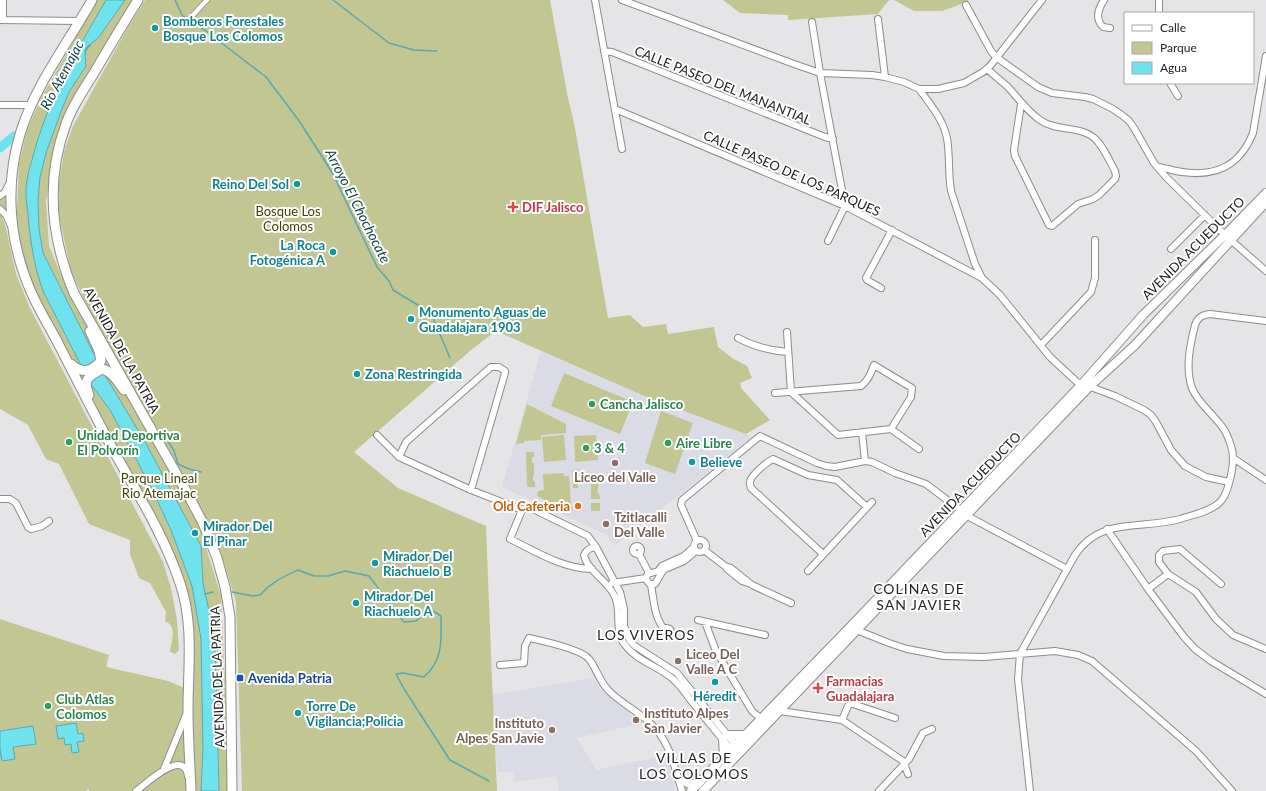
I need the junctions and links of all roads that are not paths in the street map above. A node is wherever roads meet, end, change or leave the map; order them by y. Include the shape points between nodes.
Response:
1 (3, 0) edge
2 (92, 0) edge
3 (138, 0) edge
4 (207, 0) edge
5 (595, 0) edge
6 (622, 0) edge
7 (1042, 0) edge
8 (1104, 0) edge
9 (1159, 0) edge
10 (966, 5) dead end
11 (1159, 12) edge
12 (878, 19) dead end
13 (1, 20) edge
14 (80, 21) junction
15 (812, 22) dead end
16 (190, 23) dead end
17 (1110, 28) dead end
18 (604, 51) junction
19 (1266, 56) edge
20 (996, 57) junction
21 (987, 69) junction
22 (820, 73) junction
23 (885, 77) junction
24 (1171, 84) edge
25 (919, 89) junction
26 (1178, 96) dead end
27 (1021, 104) junction
28 (0, 105) edge
29 (31, 105) junction
30 (615, 109) junction
31 (833, 139) junction
32 (622, 149) dead end
33 (1158, 167) junction
34 (13, 171) junction
35 (1266, 193) edge
36 (0, 196) edge
37 (1266, 202) edge
38 (845, 206) junction
39 (0, 209) edge
40 (1205, 215) junction
41 (892, 230) junction
42 (13, 232) junction
43 (1228, 237) junction
44 (1095, 240) dead end
45 (828, 241) dead end
46 (1171, 249) dead end
47 (1266, 271) edge
48 (982, 278) junction
49 (881, 288) dead end
50 (88, 317) junction
51 (1266, 321) edge
52 (787, 332) dead end
53 (738, 338) dead end
54 (1041, 345) junction
55 (59, 346) junction
56 (788, 352) junction
57 (1086, 385) junction
58 (791, 392) junction
59 (775, 393) dead end
60 (136, 402) junction
61 (891, 429) junction
62 (862, 432) junction
63 (105, 435) junction
64 (377, 435) dead end
65 (919, 449) dead end
66 (399, 457) junction
67 (1233, 458) junction
68 (865, 461) junction
69 (832, 466) junction
70 (830, 479) junction
71 (1266, 480) edge
72 (1229, 482) junction
73 (471, 490) junction
74 (1, 499) edge
75 (872, 502) dead end
76 (867, 507) junction
77 (522, 510) junction
78 (964, 513) junction
79 (49, 521) dead end
80 (1107, 529) junction
81 (697, 541) junction
82 (596, 547) junction
83 (695, 549) junction
84 (704, 550) junction
85 (639, 554) dead end
86 (823, 554) junction
87 (592, 569) junction
88 (1067, 569) junction
89 (808, 571) dead end
90 (1168, 574) junction
91 (649, 580) junction
92 (611, 584) junction
93 (1221, 584) dead end
94 (1148, 589) junction
95 (791, 602) dead end
96 (698, 620) dead end
97 (705, 622) junction
98 (853, 628) junction
99 (664, 629) dead end
100 (765, 635) dead end
101 (1266, 649) edge
102 (1020, 654) junction
103 (500, 665) dead end
104 (1266, 694) edge
105 (188, 711) junction
106 (780, 711) junction
107 (771, 714) junction
108 (895, 718) dead end
109 (761, 719) junction
110 (842, 720) junction
111 (932, 729) dead end
112 (745, 735) junction
113 (725, 737) junction
114 (736, 751) junction
115 (724, 757) junction
116 (905, 765) junction
117 (164, 769) junction
118 (908, 774) dead end
119 (679, 779) junction
120 (700, 788) edge
121 (136, 791) edge
122 (190, 791) edge
123 (232, 791) edge
124 (682, 791) edge
125 (691, 791) edge
126 (879, 791) edge
127 (1030, 791) edge
128 (1232, 791) edge

1 - 13 street
2 - 14 main road, AVENIDA DE LA PATRIA
3 - 50 main road, AVENIDA DE LA PATRIA via 76,102 66,123 55,161 52,205 57,240 65,271
4 - 16 street
5 - 18 street
6 - 22 street
7 - 20 street
8 - 17 street via 1097,12 1098,19 1103,27
9 - 11 street
10 - 20 street
12 - 23 street
13 - 14 street
14 - 29 main road, AVENIDA DE LA PATRIA
15 - 22 street
18 - 30 street
18 - 31 street, CALLE PASEO DEL MANANTIAL
19 - 33 street via 1253,134 1243,153 1226,168 1201,174
20 - 21 street
20 - 33 street via 1046,91 1085,97 1113,109 1129,121
21 - 25 street via 973,79 953,86
21 - 27 street via 1008,87
22 - 23 street
22 - 31 street
23 - 25 street
24 - 26 street
25 - 48 street via 937,115 947,138 951,191
27 - 27 street via 1015,156 1049,225 1052,226 1078,204 1099,195 1116,176 1099,142 1092,136 1083,130 1050,126
28 - 29 street
29 - 34 main road, AVENIDA DE LA PATRIA via 21,132
30 - 32 street
30 - 38 street, CALLE PASEO DE LOS PARQUES
31 - 38 street
33 - 40 street
34 - 36 street via 8,187
34 - 42 main road, AVENIDA DE LA PATRIA
35 - 43 main road, AVENIDA ACUEDUCTO
37 - 43 main road, AVENIDA ACUEDUCTO
38 - 41 street, CALLE PASEO DE LOS PARQUES
38 - 45 street
39 - 42 street
40 - 43 street
40 - 46 street
41 - 48 street, CALLE PASEO DE LOS PARQUES
41 - 49 street via 866,278
42 - 55 main road, AVENIDA DE LA PATRIA via 27,282
43 - 47 street
43 - 57 main road, AVENIDA ACUEDUCTO via 1143,315
43 - 57 main road, AVENIDA ACUEDUCTO via 1170,308 1135,345
44 - 54 street via 1095,278 1091,292
48 - 54 street, CALLE PASEO DE LOS PARQUES via 1000,295
50 - 55 main road via 90,331 101,361 89,370 77,370
50 - 60 main road, AVENIDA DE LA PATRIA
51 - 67 street via 1210,314 1196,320 1188,365 1190,381 1196,395 1225,431
52 - 56 street
53 - 56 street via 769,351
54 - 57 street, CALLE PASEO DE LOS PARQUES via 1060,368 1077,382
55 - 63 main road, AVENIDA DE LA PATRIA
56 - 58 street
57 - 72 street, CALLE PASEO DE LOS PARQUES via 1144,410 1156,422 1171,450 1185,466 1206,477
57 - 78 main road, AVENIDA ACUEDUCTO
58 - 59 street
58 - 61 street via 861,386 869,377 874,365 912,388 911,396
58 - 62 street via 838,434
60 - 63 main road via 106,370 102,368 88,378 86,388
60 - 123 main road, AVENIDA DE LA PATRIA via 203,523 225,587 230,617
61 - 62 street
61 - 65 street
62 - 68 street
63 - 105 main road, AVENIDA DE LA PATRIA via 167,550 180,583 186,603 189,630
64 - 66 street
66 - 73 street
66 - 73 street via 406,442 492,368 499,367 505,373
67 - 71 street
67 - 72 street
68 - 69 street
68 - 78 street via 926,484
69 - 70 street
69 - 81 street via 817,463 760,436 682,500 681,505
70 - 76 street via 837,480
70 - 86 street via 808,475 773,459 768,461 749,484
72 - 80 street via 1220,503 1199,513 1158,523
73 - 77 street
74 - 79 street via 10,499 16,503 31,529
75 - 76 street
76 - 86 street
77 - 82 street via 531,508 588,536
77 - 87 street via 510,539 557,562
78 - 88 street
78 - 98 main road, AVENIDA ACUEDUCTO
80 - 88 street via 1090,537 1081,545
80 - 94 street
81 - 83 street
81 - 84 street via 704,543
82 - 87 street via 590,548 584,555
82 - 92 street
83 - 84 street via 699,553
83 - 91 street via 662,566
83 - 91 street via 684,561 665,569
84 - 95 street via 742,582
85 - 91 street
86 - 89 street
87 - 92 street
88 - 102 street
90 - 93 street via 1159,562 1159,555 1163,551 1180,549
90 - 94 street
90 - 101 street via 1196,592 1216,619 1233,635
91 - 92 street
91 - 99 street via 660,612 658,619
92 - 113 street via 617,603 618,627 624,645 645,657 689,693
94 - 104 street via 1195,649
96 - 97 street
97 - 100 street
97 - 109 street via 716,651 752,711
98 - 102 street via 907,649 944,656 984,657
98 - 106 main road, AVENIDA ACUEDUCTO
98 - 107 main road, AVENIDA ACUEDUCTO
102 - 127 street via 1018,679
102 - 128 street via 1054,651 1078,655 1092,661 1196,750
103 - 119 street via 524,663 525,646 529,638 581,653 589,659 608,690 657,730 672,756
105 - 117 street
105 - 122 main road, AVENIDA DE LA PATRIA
106 - 107 main road, AVENIDA ACUEDUCTO
106 - 110 street
107 - 109 main road, AVENIDA ACUEDUCTO
107 - 114 main road, AVENIDA ACUEDUCTO
108 - 110 street via 850,703
109 - 112 main road, AVENIDA ACUEDUCTO
110 - 116 street via 903,761
111 - 116 street via 923,733
112 - 113 main road
112 - 114 main road, AVENIDA ACUEDUCTO
113 - 114 street
113 - 115 main road
114 - 115 main road, AVENIDA ACUEDUCTO
114 - 120 main road, AVENIDA ACUEDUCTO
115 - 120 main road, AVENIDA ACUEDUCTO
116 - 118 street
116 - 126 street
117 - 121 street
117 - 122 street via 177,765 185,769
119 - 120 main road
119 - 124 street
120 - 125 main road, AVENIDA ACUEDUCTO

